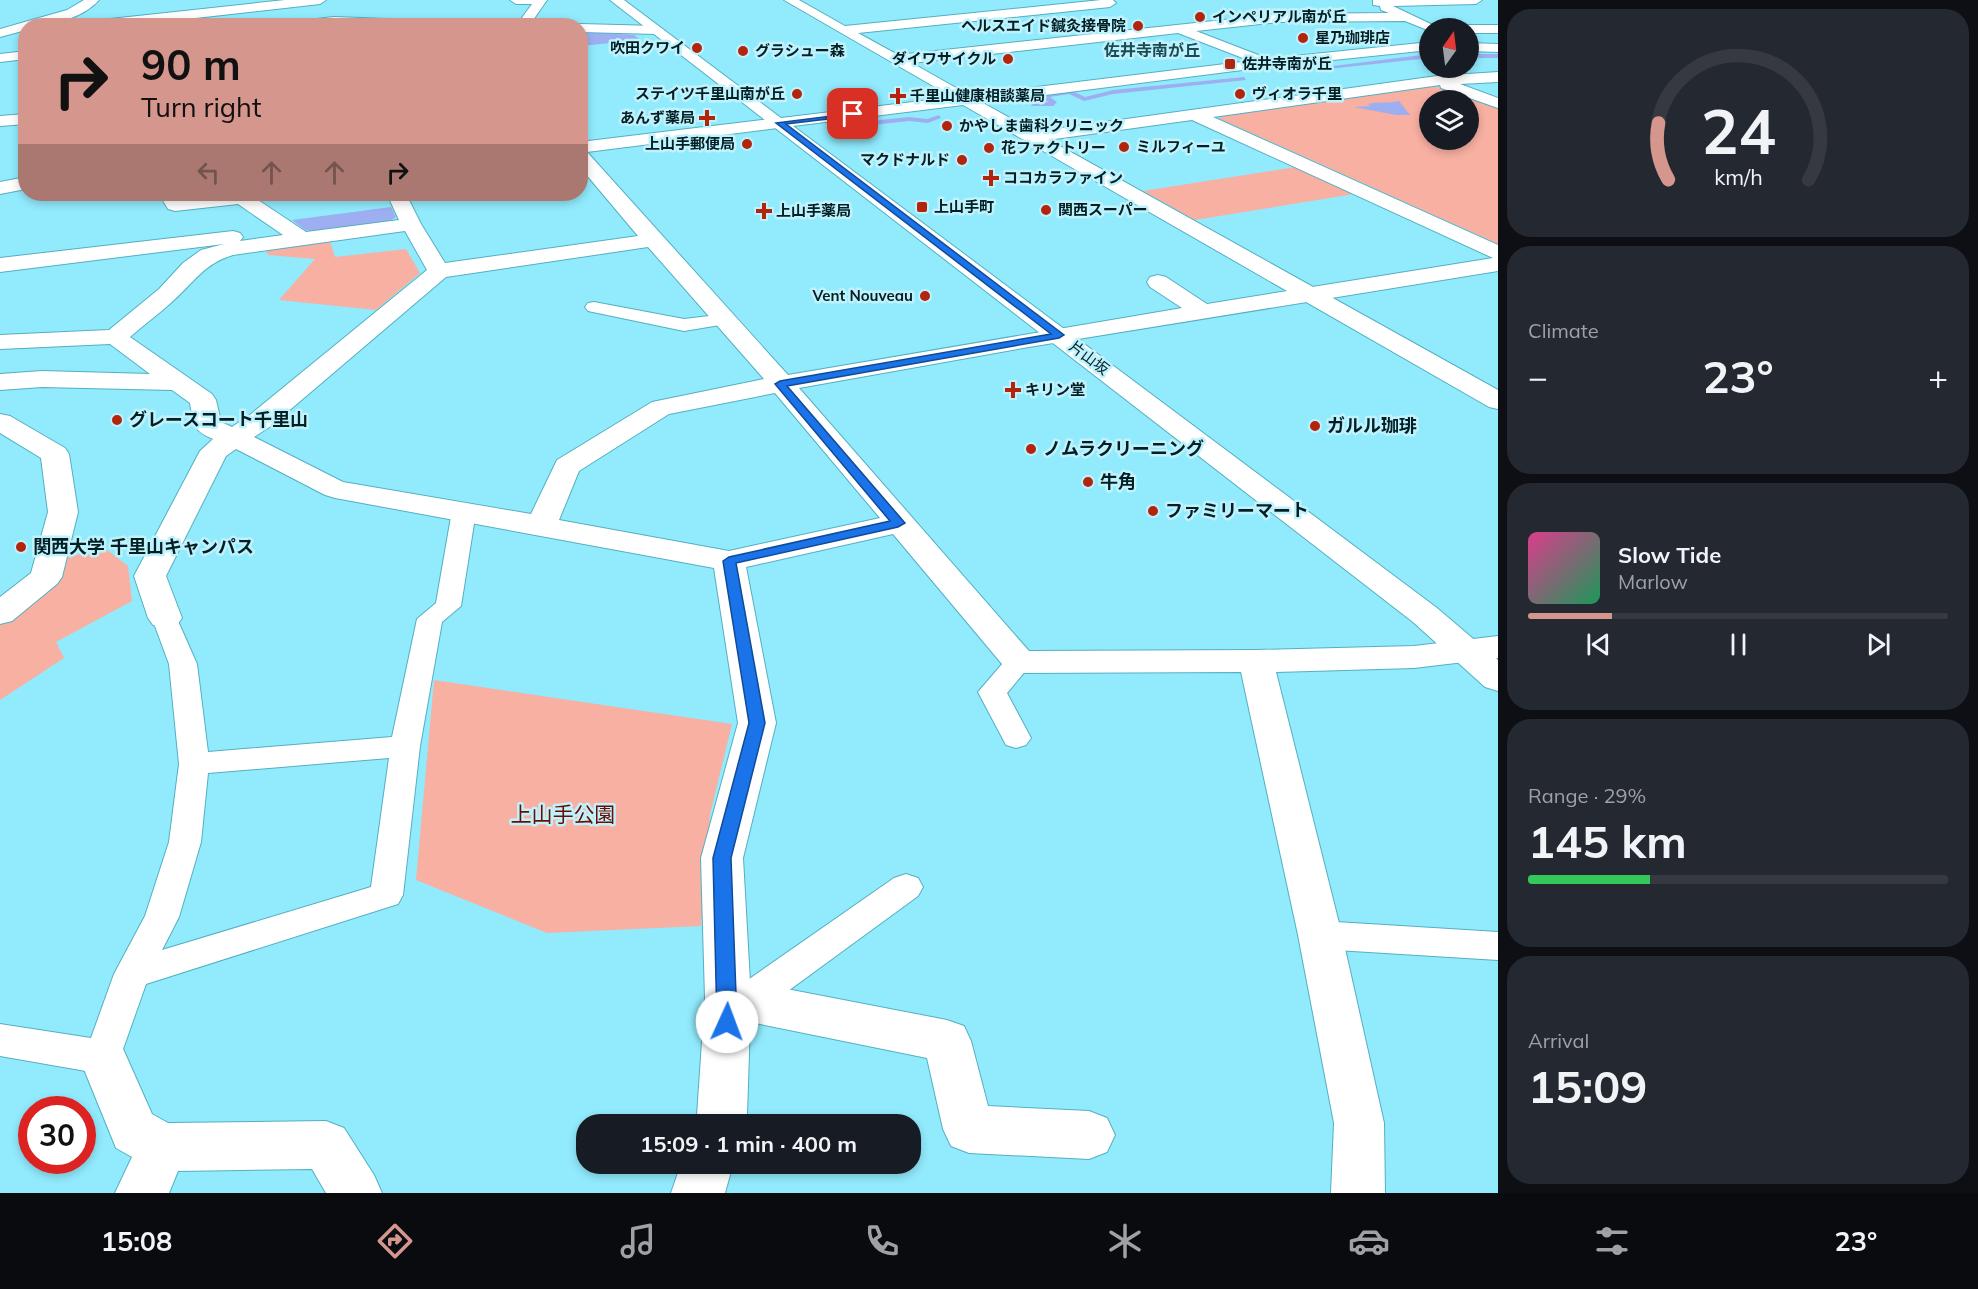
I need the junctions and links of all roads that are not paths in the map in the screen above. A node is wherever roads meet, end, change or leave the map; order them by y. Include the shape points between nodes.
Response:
1 (320, 0) edge
2 (516, 0) edge
3 (616, 0) edge
4 (790, 0) edge
5 (1476, 0) edge
6 (1373, 1) edge
7 (98, 3) edge
8 (1110, 3) edge
9 (1405, 17) junction
10 (57, 18) edge
11 (196, 18) edge
12 (528, 18) edge
13 (1149, 18) dead end
14 (1419, 23) edge
15 (18, 28) edge
16 (588, 28) edge
17 (1498, 28) edge
18 (1178, 29) junction
19 (1479, 29) edge
20 (657, 30) junction
21 (844, 30) junction
22 (18, 32) edge
23 (0, 33) edge
24 (1419, 47) edge
25 (1479, 47) edge
26 (1498, 48) edge
27 (18, 56) edge
28 (0, 58) edge
29 (897, 60) junction
30 (1266, 63) junction
31 (1498, 77) edge
32 (1437, 81) junction
33 (966, 100) junction
34 (1498, 103) edge
35 (1195, 115) junction
36 (18, 120) edge
37 (0, 121) edge
38 (779, 123) junction
39 (1033, 137) junction
40 (588, 146) edge
41 (588, 164) edge
42 (18, 185) edge
43 (0, 188) edge
44 (172, 201) edge
45 (213, 201) edge
46 (246, 201) edge
47 (400, 201) edge
48 (411, 224) junction
49 (248, 231) dead end
50 (301, 238) junction
51 (653, 240) junction
52 (1498, 253) edge
53 (1498, 264) edge
54 (0, 265) edge
55 (439, 271) junction
56 (1158, 282) dead end
57 (1311, 294) junction
58 (594, 307) dead end
59 (1203, 312) junction
60 (726, 319) junction
61 (1059, 335) junction
62 (115, 337) junction
63 (0, 342) edge
64 (0, 382) edge
65 (179, 382) junction
66 (780, 384) junction
67 (1498, 401) edge
68 (0, 422) edge
69 (235, 438) junction
70 (464, 511) junction
71 (898, 523) junction
72 (541, 525) junction
73 (729, 561) junction
74 (0, 614) edge
75 (165, 618) joint
76 (1483, 649) edge
77 (1256, 661) junction
78 (1019, 662) junction
79 (1498, 680) edge
80 (1016, 738) dead end
81 (405, 746) junction
82 (194, 764) junction
83 (906, 887) dead end
84 (1320, 935) junction
85 (1498, 946) edge
86 (132, 974) junction
87 (736, 1000) junction
88 (0, 1040) edge
89 (103, 1057) junction
90 (722, 1114) edge
91 (1089, 1135) dead end
92 (163, 1147) junction
93 (704, 1174) edge
94 (141, 1193) edge
95 (355, 1193) edge
96 (698, 1193) edge
97 (1358, 1193) edge

1 - 11 street
2 - 12 street via 541,0
3 - 20 street, 片山坂
4 - 21 street
5 - 6 street
6 - 9 street
7 - 10 street
8 - 21 street
9 - 14 street
9 - 18 street via 1280,18
13 - 18 street
15 - 23 street
16 - 20 street
17 - 19 street
18 - 29 street
18 - 30 street
20 - 38 street, 片山坂
21 - 29 street
22 - 23 street
24 - 30 street
25 - 26 street
27 - 28 street
29 - 33 street
30 - 33 street
31 - 32 street
32 - 34 street
32 - 35 street
33 - 38 street
33 - 39 street
35 - 39 street
35 - 52 street
36 - 37 street
38 - 40 street
38 - 61 street, 片山坂
39 - 57 street
41 - 51 street
42 - 43 street
44 - 45 street via 175,205
46 - 50 street
47 - 48 street
48 - 50 street
48 - 55 street
49 - 54 street via 236,236
50 - 62 street via 209,255
51 - 55 street
51 - 60 street
53 - 57 street
55 - 69 street
56 - 59 street
57 - 59 street
57 - 67 street
58 - 60 lane via 684,325
59 - 61 street
60 - 66 street
61 - 66 street
61 - 76 street, 片山坂 via 1416,608
62 - 63 street
62 - 65 street
64 - 65 street
65 - 69 street via 203,400 208,427
66 - 71 street
66 - 72 street via 661,408 567,466
68 - 74 street via 55,454 63,512 46,577
69 - 70 street via 335,489
69 - 75 street via 214,451 150,576
70 - 72 street
70 - 81 lane via 448,606 430,619
71 - 73 street
71 - 78 street
72 - 73 street
73 - 87 street via 757,723 722,858
75 - 82 lane via 183,664
76 - 77 street via 1414,657
76 - 79 street, 片山坂
77 - 78 street
77 - 84 street
78 - 80 lane via 992,692
81 - 82 lane
81 - 86 lane via 386,895
82 - 86 lane via 185,842 162,917
83 - 87 lane
84 - 85 lane
84 - 97 street via 1359,1123
86 - 89 lane
87 - 90 street
87 - 91 street via 946,1041 969,1129
88 - 89 lane
89 - 92 street via 134,1131
92 - 94 street
92 - 95 street via 326,1145
93 - 96 street

